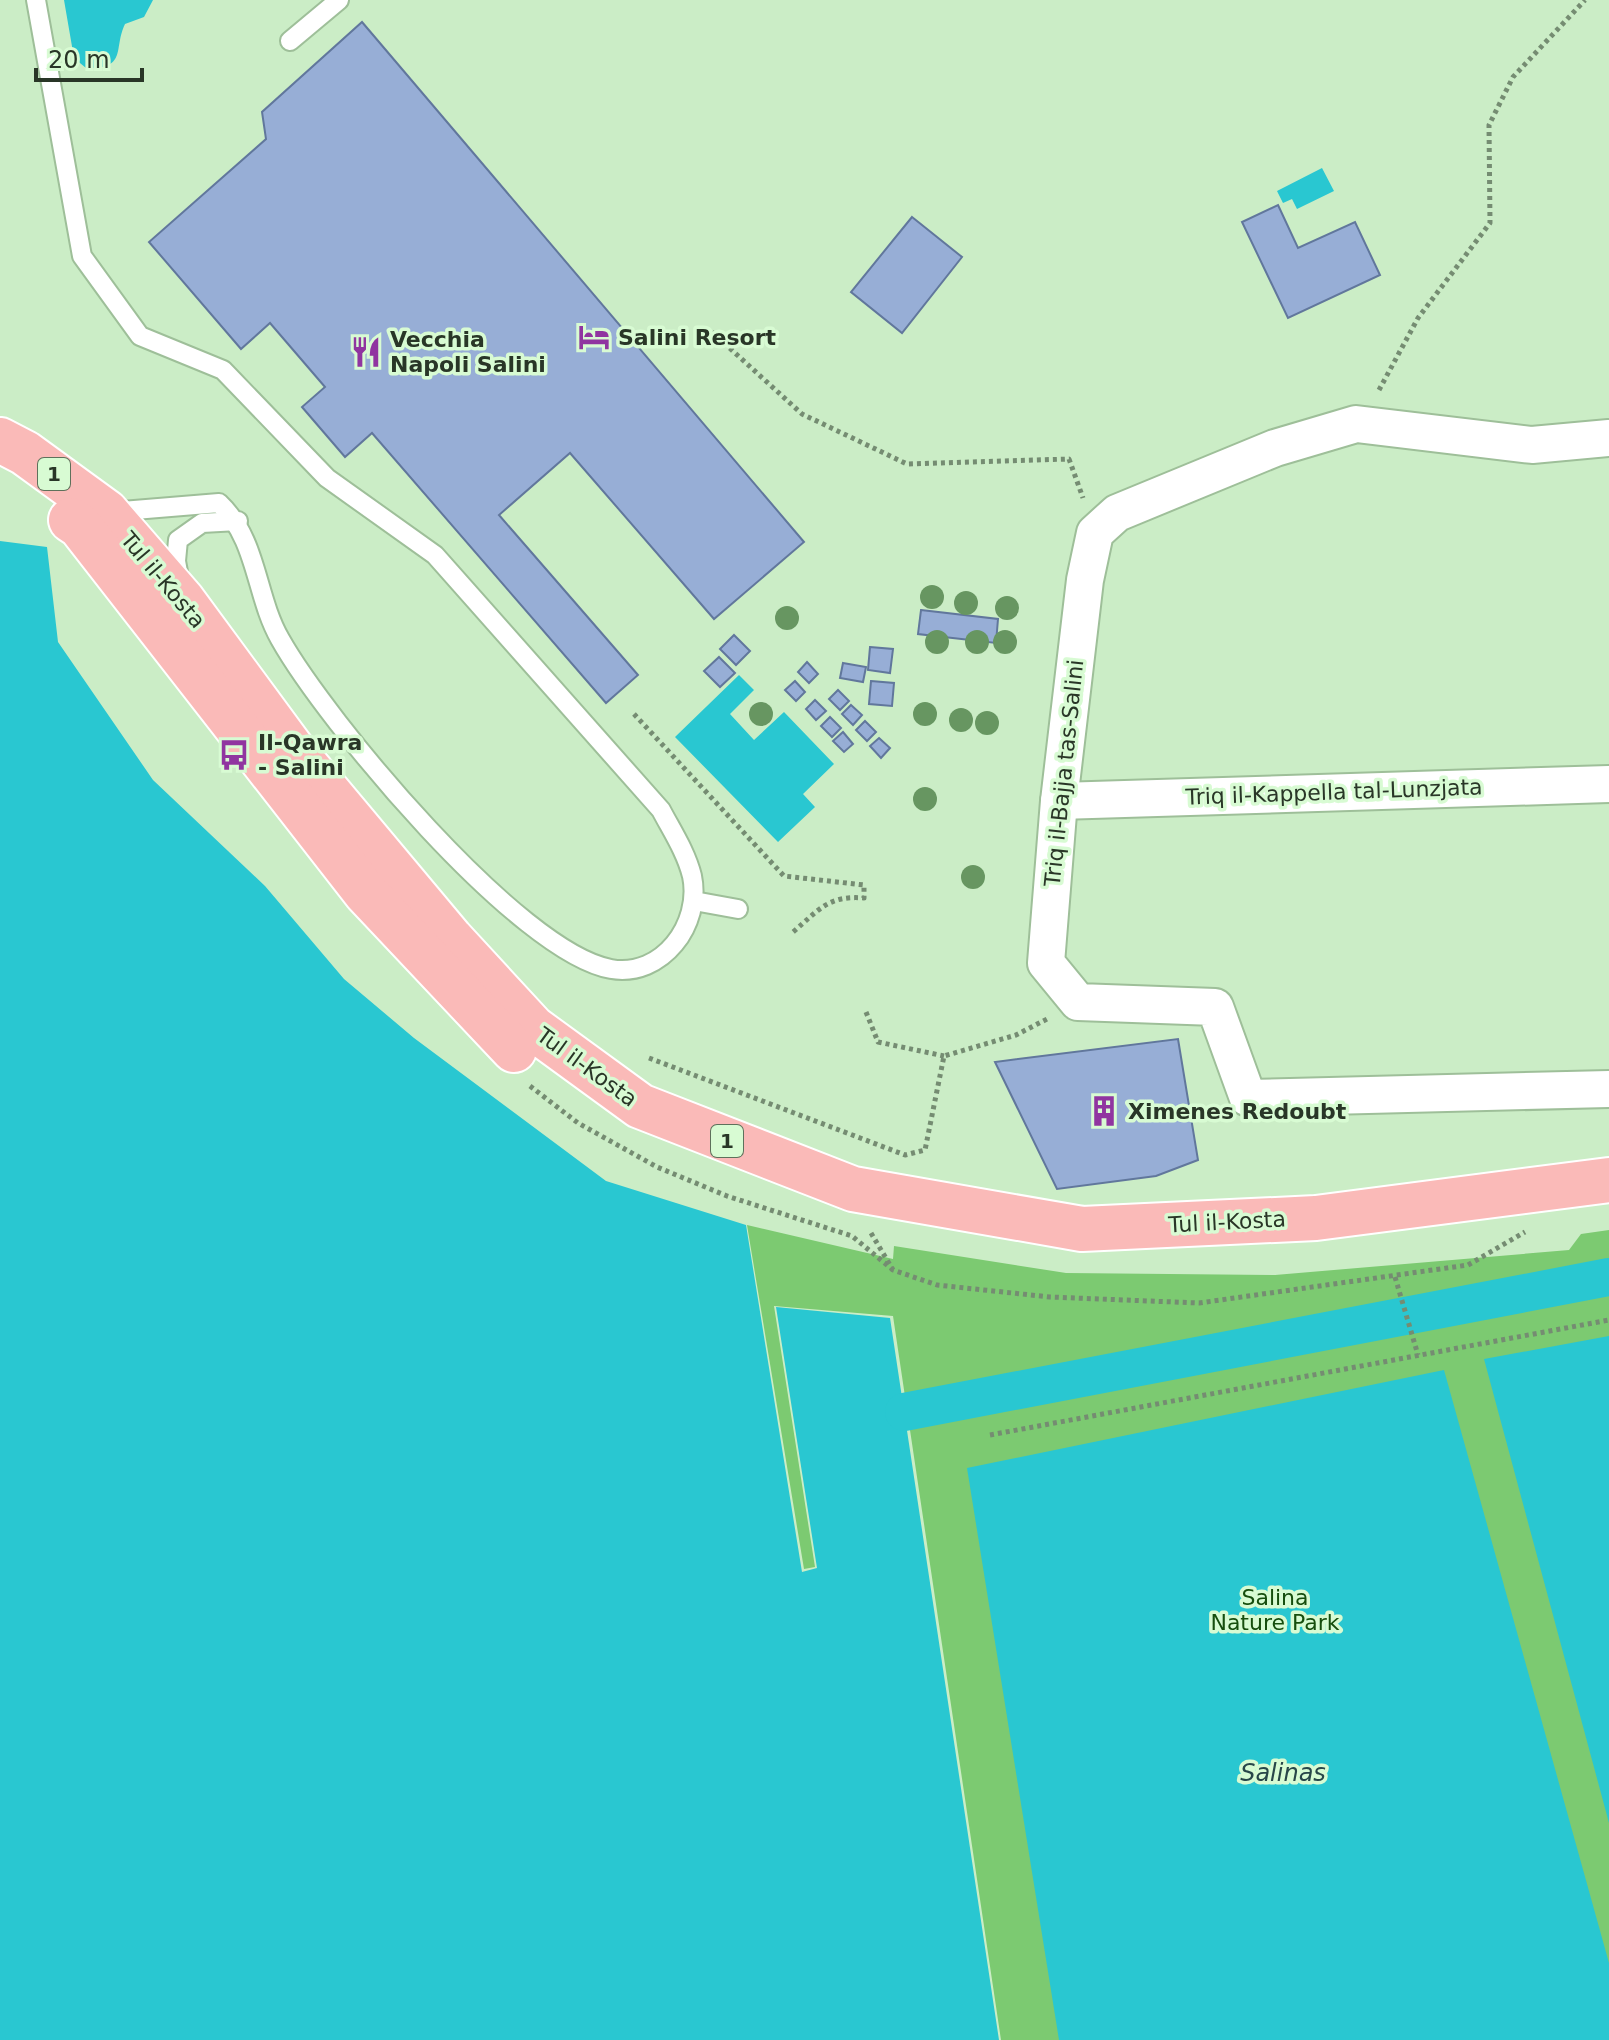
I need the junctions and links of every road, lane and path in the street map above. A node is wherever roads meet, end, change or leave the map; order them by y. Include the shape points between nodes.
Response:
1 (36, 0) edge
2 (339, 0) edge
3 (1585, 0) edge
4 (290, 41) dead end
5 (712, 332) dead end
6 (1356, 424) junction
7 (1609, 438) edge
8 (0, 440) edge
9 (0, 470) edge
10 (106, 512) junction
11 (238, 521) junction
12 (1095, 533) junction
13 (183, 601) junction
14 (634, 714) dead end
15 (1609, 784) edge
16 (1059, 801) junction
17 (694, 901) junction
18 (738, 909) dead end
19 (793, 932) dead end
20 (866, 1012) dead end
21 (1016, 1035) dead end
22 (944, 1056) junction
23 (649, 1058) dead end
24 (1609, 1089) edge
25 (1609, 1180) edge
26 (1589, 1207) edge
27 (865, 1222) junction
28 (1395, 1277) junction
29 (1609, 1320) edge
30 (1418, 1355) junction
31 (990, 1435) dead end

1 - 17 lane via 82,256 140,336 223,370 327,478 435,555 661,810 686,857
2 - 4 lane
3 - 6 path via 1513,77 1489,125 1490,223 1418,318
5 - 12 path via 802,414 907,464 1069,459
6 - 7 street via 1532,445
6 - 12 street via 1275,448 1117,513
8 - 10 highway, Tul il-Kosta / 1
9 - 27 highway, Tul il-Kosta / 1 via 80,526 366,893 513,1049 622,1129
10 - 11 lane via 219,503
10 - 13 highway, Tul il-Kosta / 1
11 - 13 lane via 202,523 178,540
11 - 17 lane via 278,637 310,687 421,819 510,911 590,962 631,971 652,965 665,954
12 - 16 street, Triq il-Bajja tas-Salini
13 - 25 highway, Tul il-Kosta / 1 via 292,749 451,939 533,1028 640,1106 853,1189 1082,1229 1316,1218
14 - 19 path via 784,876 864,885 864,898 841,896
15 - 16 street, Triq il-Kappella tal-Lunzjata
16 - 24 street, Triq il-Bajja tas-Salini via 1046,963 1078,1002 1215,1007 1248,1098
17 - 18 lane
20 - 22 path via 878,1042
21 - 22 path
22 - 23 path via 925,1150 905,1155
26 - 27 highway, Tul il-Kosta / 1 via 1438,1225 1084,1252
26 - 28 path via 1468,1265
27 - 28 path via 893,1270 937,1285 1050,1297 1199,1303
28 - 30 path
29 - 30 path
30 - 31 path

